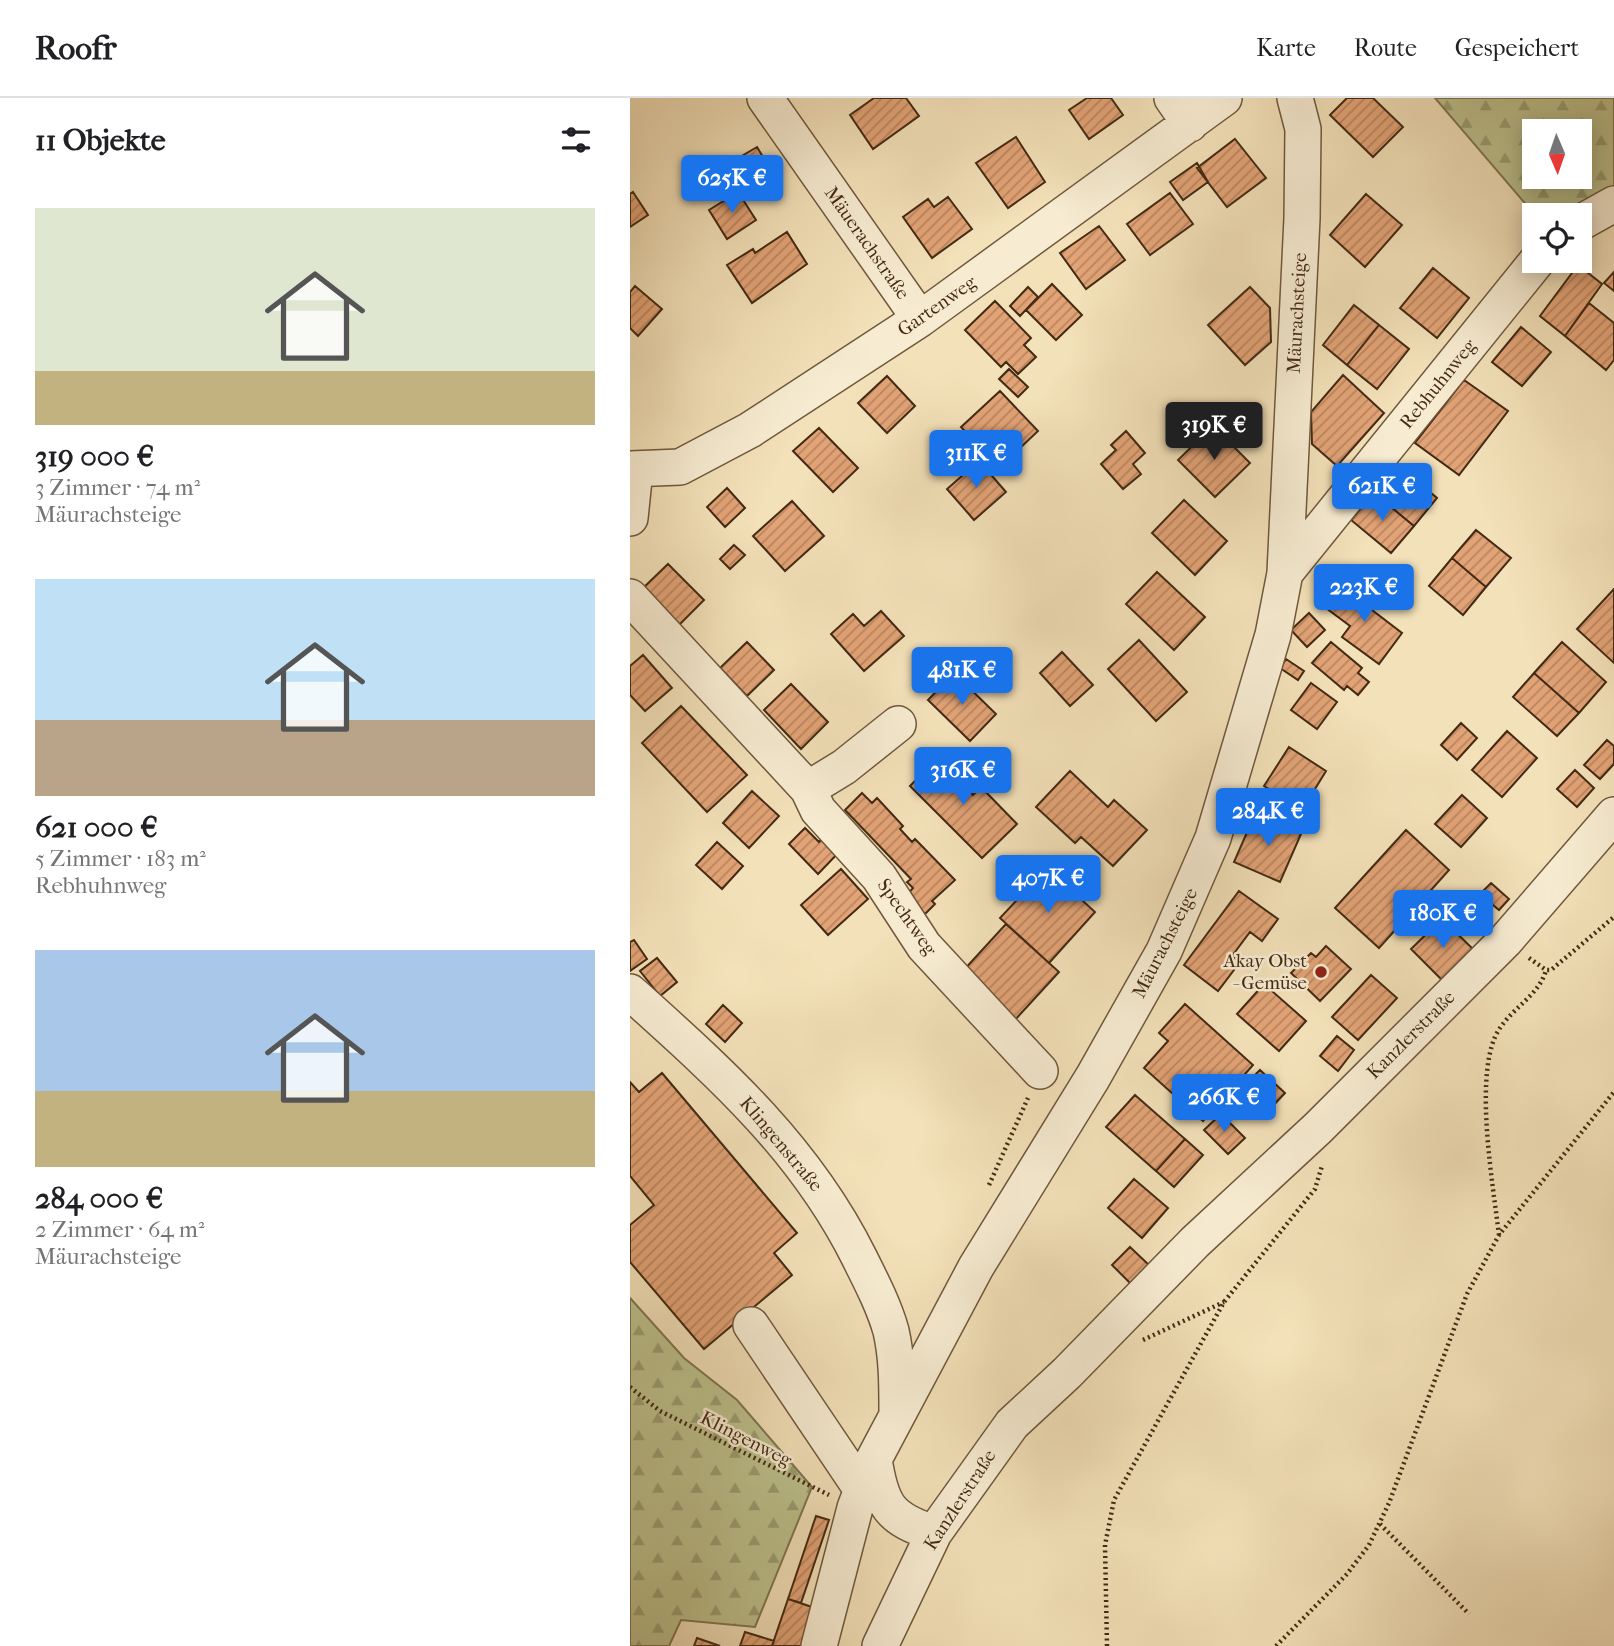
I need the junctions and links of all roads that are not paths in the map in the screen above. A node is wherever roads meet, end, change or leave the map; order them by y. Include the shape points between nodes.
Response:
1 (765, 98) edge
2 (1224, 98) edge
3 (1295, 98) edge
4 (1181, 111) edge
5 (1614, 204) edge
6 (1592, 216) edge
7 (1527, 273) edge
8 (920, 319) junction
9 (632, 470) edge
10 (630, 518) edge
11 (1285, 573) junction
12 (630, 597) edge
13 (898, 724) dead end
14 (808, 789) junction
15 (1614, 815) edge
16 (630, 992) edge
17 (1040, 1071) road end
18 (751, 1325) dead end
19 (897, 1411) junction
20 (863, 1486) junction
21 (934, 1533) junction
22 (819, 1646) edge
23 (880, 1646) edge

1 - 8 street, Mäuerachstraße
2 - 4 street, Gartenweg
3 - 11 street, Mäurachsteige via 1303,129 1302,218
4 - 8 street, Gartenweg
5 - 6 street
7 - 11 street, Rebhuhnweg
8 - 9 street, Gartenweg via 750,430 680,467
9 - 10 street
11 - 19 street, Mäurachsteige via 1273,635 1213,838 1164,951 976,1267
12 - 14 street, Spechtweg
13 - 14 street
14 - 17 street, Spechtweg via 818,810 879,877 924,946
15 - 21 street, Kanzlerstraße via 1505,941 1318,1128 1195,1242 1083,1368 1012,1424
16 - 19 street, Klingenstraße via 718,1070 813,1178 844,1228 887,1320 896,1368
18 - 20 street
19 - 20 street, Mäurachsteige
20 - 21 street via 879,1492 905,1524
20 - 22 street, Mäurachsteige
21 - 23 street, Kanzlerstraße

